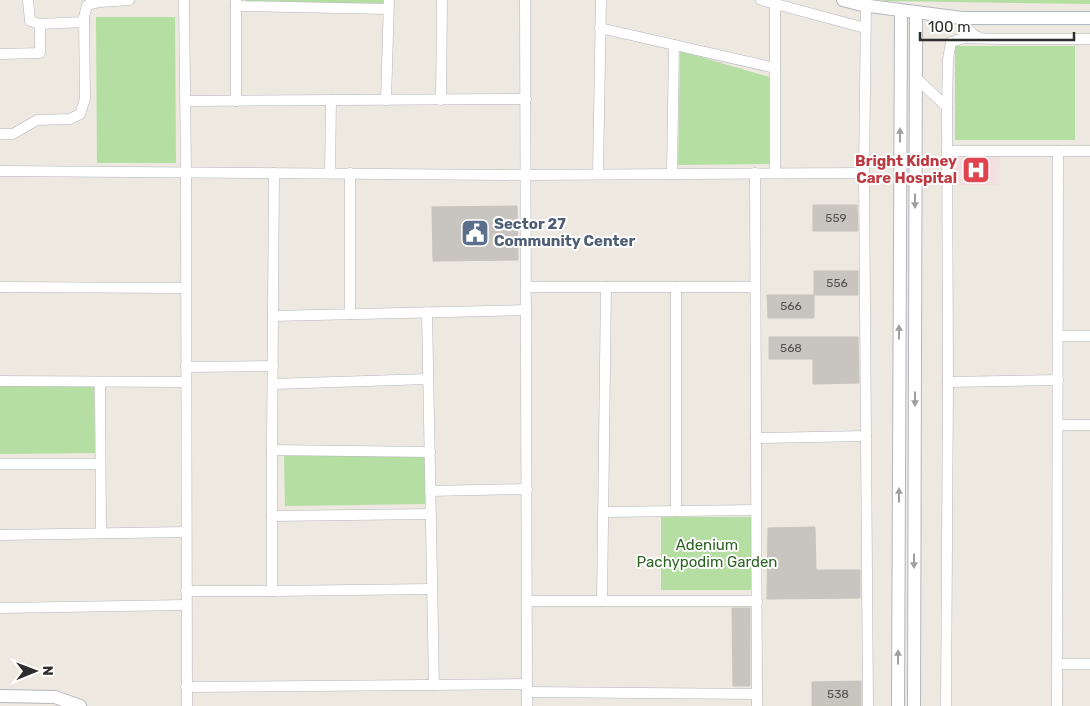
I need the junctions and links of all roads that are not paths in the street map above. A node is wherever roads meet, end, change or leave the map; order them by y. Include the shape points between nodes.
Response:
1 (28, 0) edge
2 (129, 0) edge
3 (184, 0) edge
4 (442, 0) edge
5 (525, 0) edge
6 (601, 0) edge
7 (761, 0) edge
8 (843, 0) edge
9 (236, 3) edge
10 (388, 4) edge
11 (775, 4) junction
12 (866, 6) junction
13 (901, 10) junction
14 (916, 13) junction
15 (962, 18) junction
16 (1090, 18) edge
17 (84, 22) junction
18 (40, 24) junction
19 (600, 28) junction
20 (865, 28) junction
21 (983, 39) junction
22 (1090, 40) edge
23 (674, 45) junction
24 (0, 54) edge
25 (775, 68) junction
26 (915, 77) junction
27 (526, 99) junction
28 (331, 100) junction
29 (386, 100) junction
30 (441, 100) junction
31 (185, 101) junction
32 (236, 101) junction
33 (947, 107) junction
34 (0, 134) edge
35 (947, 151) junction
36 (1058, 151) junction
37 (1090, 151) edge
38 (0, 171) edge
39 (186, 172) junction
40 (274, 173) junction
41 (330, 173) junction
42 (350, 173) junction
43 (755, 173) junction
44 (775, 173) junction
45 (864, 173) junction
46 (598, 174) junction
47 (672, 174) junction
48 (526, 175) junction
49 (0, 287) edge
50 (526, 287) junction
51 (606, 287) junction
52 (676, 287) junction
53 (755, 287) junction
54 (186, 288) junction
55 (526, 310) junction
56 (427, 312) junction
57 (350, 314) junction
58 (273, 316) junction
59 (1058, 336) junction
60 (1090, 336) edge
61 (273, 366) junction
62 (186, 367) junction
63 (428, 379) junction
64 (1058, 380) junction
65 (0, 381) edge
66 (100, 382) junction
67 (186, 382) junction
68 (948, 382) junction
69 (273, 384) junction
70 (1058, 424) junction
71 (1090, 425) edge
72 (866, 436) junction
73 (756, 438) junction
74 (272, 450) junction
75 (430, 452) junction
76 (0, 464) edge
77 (100, 464) junction
78 (527, 489) junction
79 (430, 491) junction
80 (756, 510) junction
81 (603, 512) junction
82 (676, 512) junction
83 (431, 514) junction
84 (272, 516) junction
85 (186, 532) junction
86 (101, 534) junction
87 (0, 535) edge
88 (432, 590) junction
89 (186, 591) junction
90 (272, 591) junction
91 (527, 601) junction
92 (602, 601) junction
93 (757, 602) junction
94 (186, 604) junction
95 (0, 608) edge
96 (1058, 664) junction
97 (1090, 664) edge
98 (434, 685) junction
99 (186, 687) junction
100 (527, 688) junction
101 (757, 694) junction
102 (0, 696) edge
103 (53, 701) edge
104 (80, 706) edge
105 (187, 706) edge
106 (527, 706) edge
107 (757, 706) edge
108 (868, 706) edge
109 (898, 706) edge
110 (914, 706) edge
111 (946, 706) edge
112 (1057, 706) edge

1 - 18 street via 30,21
2 - 17 street via 86,4
3 - 31 street
4 - 30 street
5 - 27 street
6 - 19 street
7 - 11 street
8 - 12 street
9 - 10 street
9 - 32 street
10 - 29 street
11 - 20 street
11 - 25 street
12 - 13 street
12 - 20 street
13 - 14 street
109 -> 13 street
14 - 15 street
14 - 26 street
15 - 16 street
15 - 21 street via 971,32
17 - 18 street
17 - 34 street via 85,99 80,114 70,119 37,120 13,134
18 - 24 street via 40,53
19 - 23 street
19 - 46 street
20 - 45 street
21 - 22 street
21 - 33 street via 963,38 951,42
23 - 25 street
23 - 47 street
25 - 44 street
26 - 33 street
26 -> 110 street
27 - 30 street
27 - 48 street
28 - 29 street
28 - 32 street
28 - 41 street
29 - 30 street
31 - 32 street
31 - 39 street
33 - 35 street
35 - 36 street
35 - 68 street
36 - 37 street
36 - 59 street
38 - 39 street
39 - 40 street
39 - 54 street
40 - 41 street
40 - 58 street
41 - 42 street
42 - 48 street
42 - 57 street
43 - 44 street
43 - 47 street
43 - 53 street
44 - 45 street
45 - 72 street
46 - 47 street
46 - 48 street
48 - 50 street
49 - 54 street
50 - 51 street
50 - 55 street
51 - 52 street
51 - 81 street
52 - 53 street
52 - 82 street
53 - 73 street
54 - 62 street
55 - 56 street
55 - 78 street
56 - 57 street
56 - 63 street
57 - 58 street
58 - 61 street
59 - 60 street
59 - 64 street
61 - 62 street
61 - 69 street
62 - 67 street
63 - 69 street
63 - 75 street
64 - 68 street
64 - 70 street
65 - 66 street
66 - 67 street
66 - 77 street
67 - 85 street
68 - 111 street
69 - 74 street
70 - 71 street
70 - 96 street
72 - 73 street
72 - 108 street
73 - 80 street
74 - 75 street
74 - 84 street
75 - 79 street
76 - 77 street
77 - 86 street
78 - 79 street
78 - 91 street
79 - 83 street
80 - 82 street
80 - 93 street
81 - 82 street
81 - 92 street
83 - 84 street
83 - 88 street
84 - 90 street
85 - 86 street
85 - 89 street
86 - 87 street
88 - 90 street
88 - 98 street
89 - 90 street
89 - 94 street
91 - 92 street
91 - 100 street
92 - 93 street
93 - 101 street
94 - 95 street
94 - 99 street
96 - 97 street
96 - 112 street
98 - 99 street
98 - 100 street
99 - 105 street
100 - 101 street
100 - 106 street
101 - 107 street
102 - 103 street
103 - 104 street

